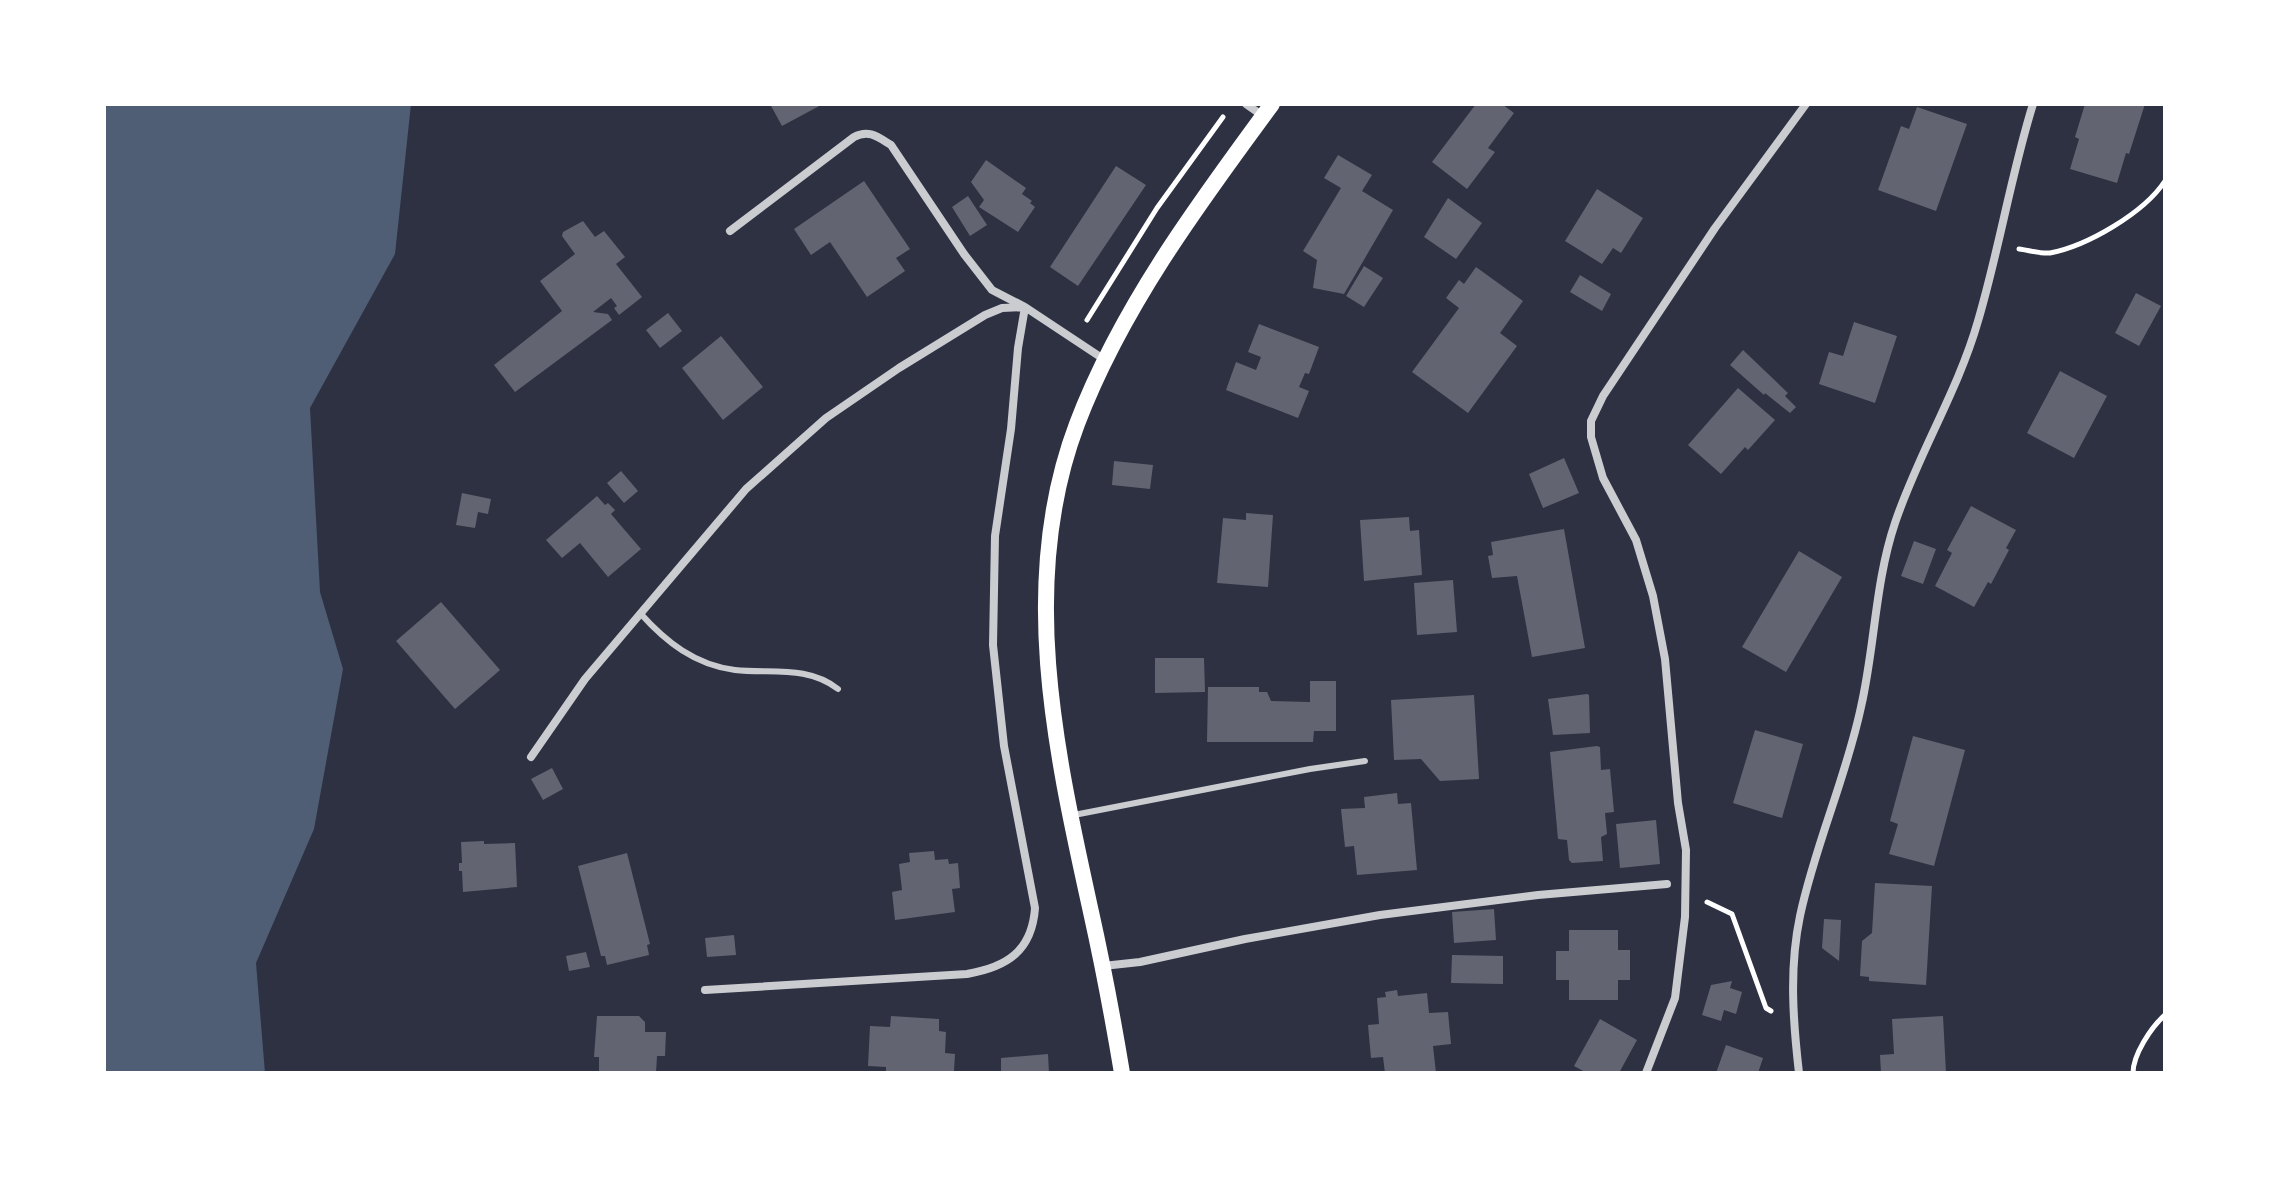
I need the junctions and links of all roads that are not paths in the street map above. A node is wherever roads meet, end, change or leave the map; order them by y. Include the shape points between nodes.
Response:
1 (1246, 104) edge
2 (1806, 104) edge
3 (2033, 104) edge
4 (1268, 110) edge
5 (730, 231) dead end
6 (1025, 307) junction
7 (1105, 360) junction
8 (640, 613) junction
9 (838, 689) dead end
10 (531, 757) dead end
11 (1365, 761) dead end
12 (1070, 816) junction
13 (1667, 884) dead end
14 (1103, 966) junction
15 (705, 990) dead end
16 (1122, 1073) edge
17 (1646, 1073) edge
18 (1799, 1073) edge

1 - 4 street
2 - 17 street via 1715,228 1591,421 1603,478 1636,540 1653,596 1686,850 1675,998
3 - 18 street via 1978,323 1895,524 1882,576 1861,708 1800,917 1792,990
4 - 7 main road via 1160,264
5 - 6 street via 854,137 874,134 891,145 992,290
6 - 7 street
6 - 8 street via 985,315 826,418 746,489
6 - 15 street via 995,536 993,645 1004,746 1035,908 1028,939 1007,962 967,974
7 - 12 main road via 1067,455 1048,545 1046,643
8 - 9 lane via 663,639 713,666 806,674
8 - 10 street via 585,679
11 - 12 lane
12 - 14 main road
13 - 14 street via 1380,915
14 - 16 main road

